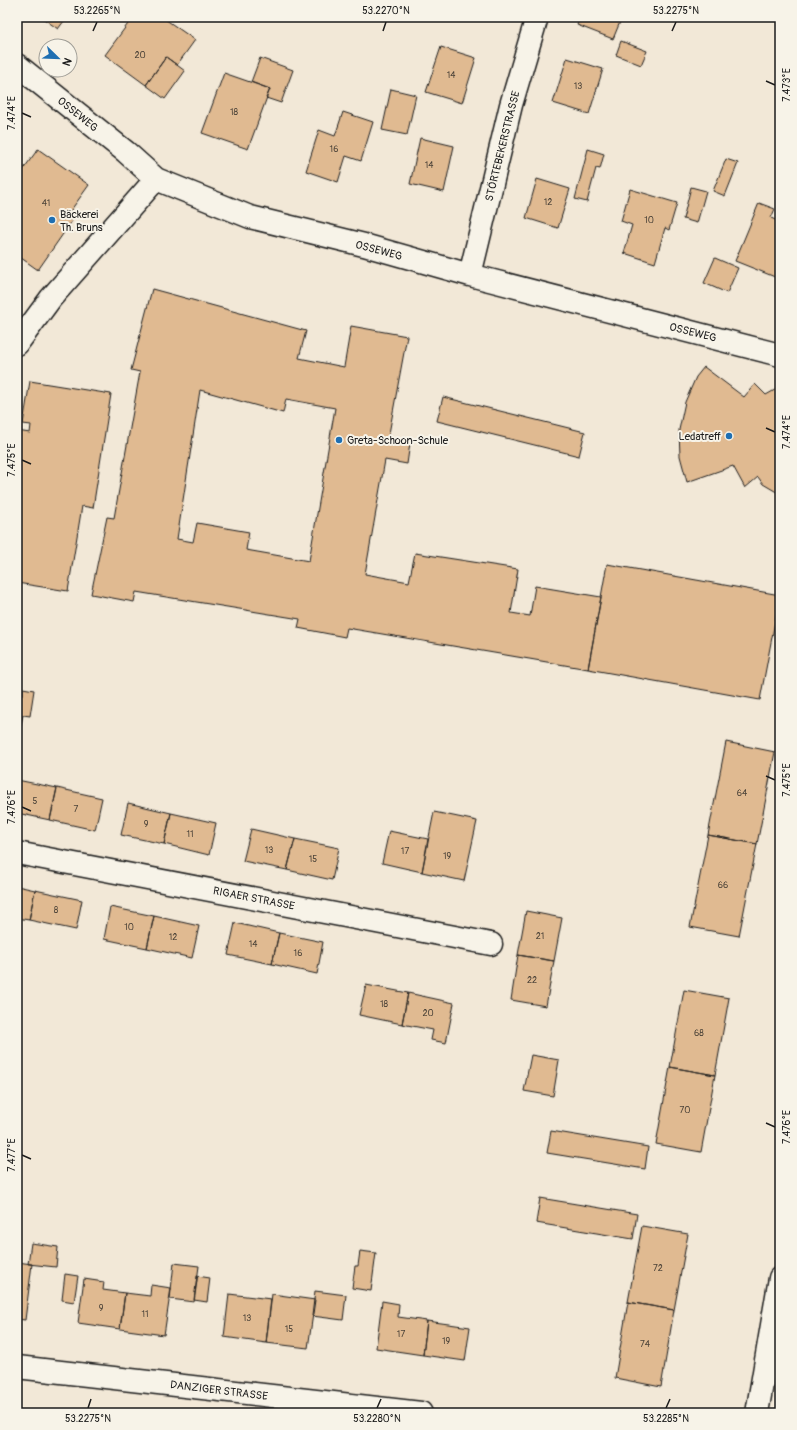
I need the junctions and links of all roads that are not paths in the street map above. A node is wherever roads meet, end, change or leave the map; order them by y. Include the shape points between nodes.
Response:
1 (537, 17) edge
2 (17, 65) edge
3 (156, 179) junction
4 (470, 275) junction
5 (17, 344) edge
6 (780, 355) edge
7 (17, 853) edge
8 (491, 944) dead end
9 (780, 1278) edge
10 (17, 1367) edge
11 (421, 1413) edge
12 (758, 1413) edge

1 - 4 street, STÖRTEBEKERSTRASSE via 511,105
2 - 3 street, OSSEWEG
3 - 4 street, OSSEWEG via 250,217
3 - 5 street via 51,298
4 - 6 street, OSSEWEG
7 - 8 street, RIGAER STRASSE
9 - 12 street
10 - 11 street, DANZIGER STRASSE

